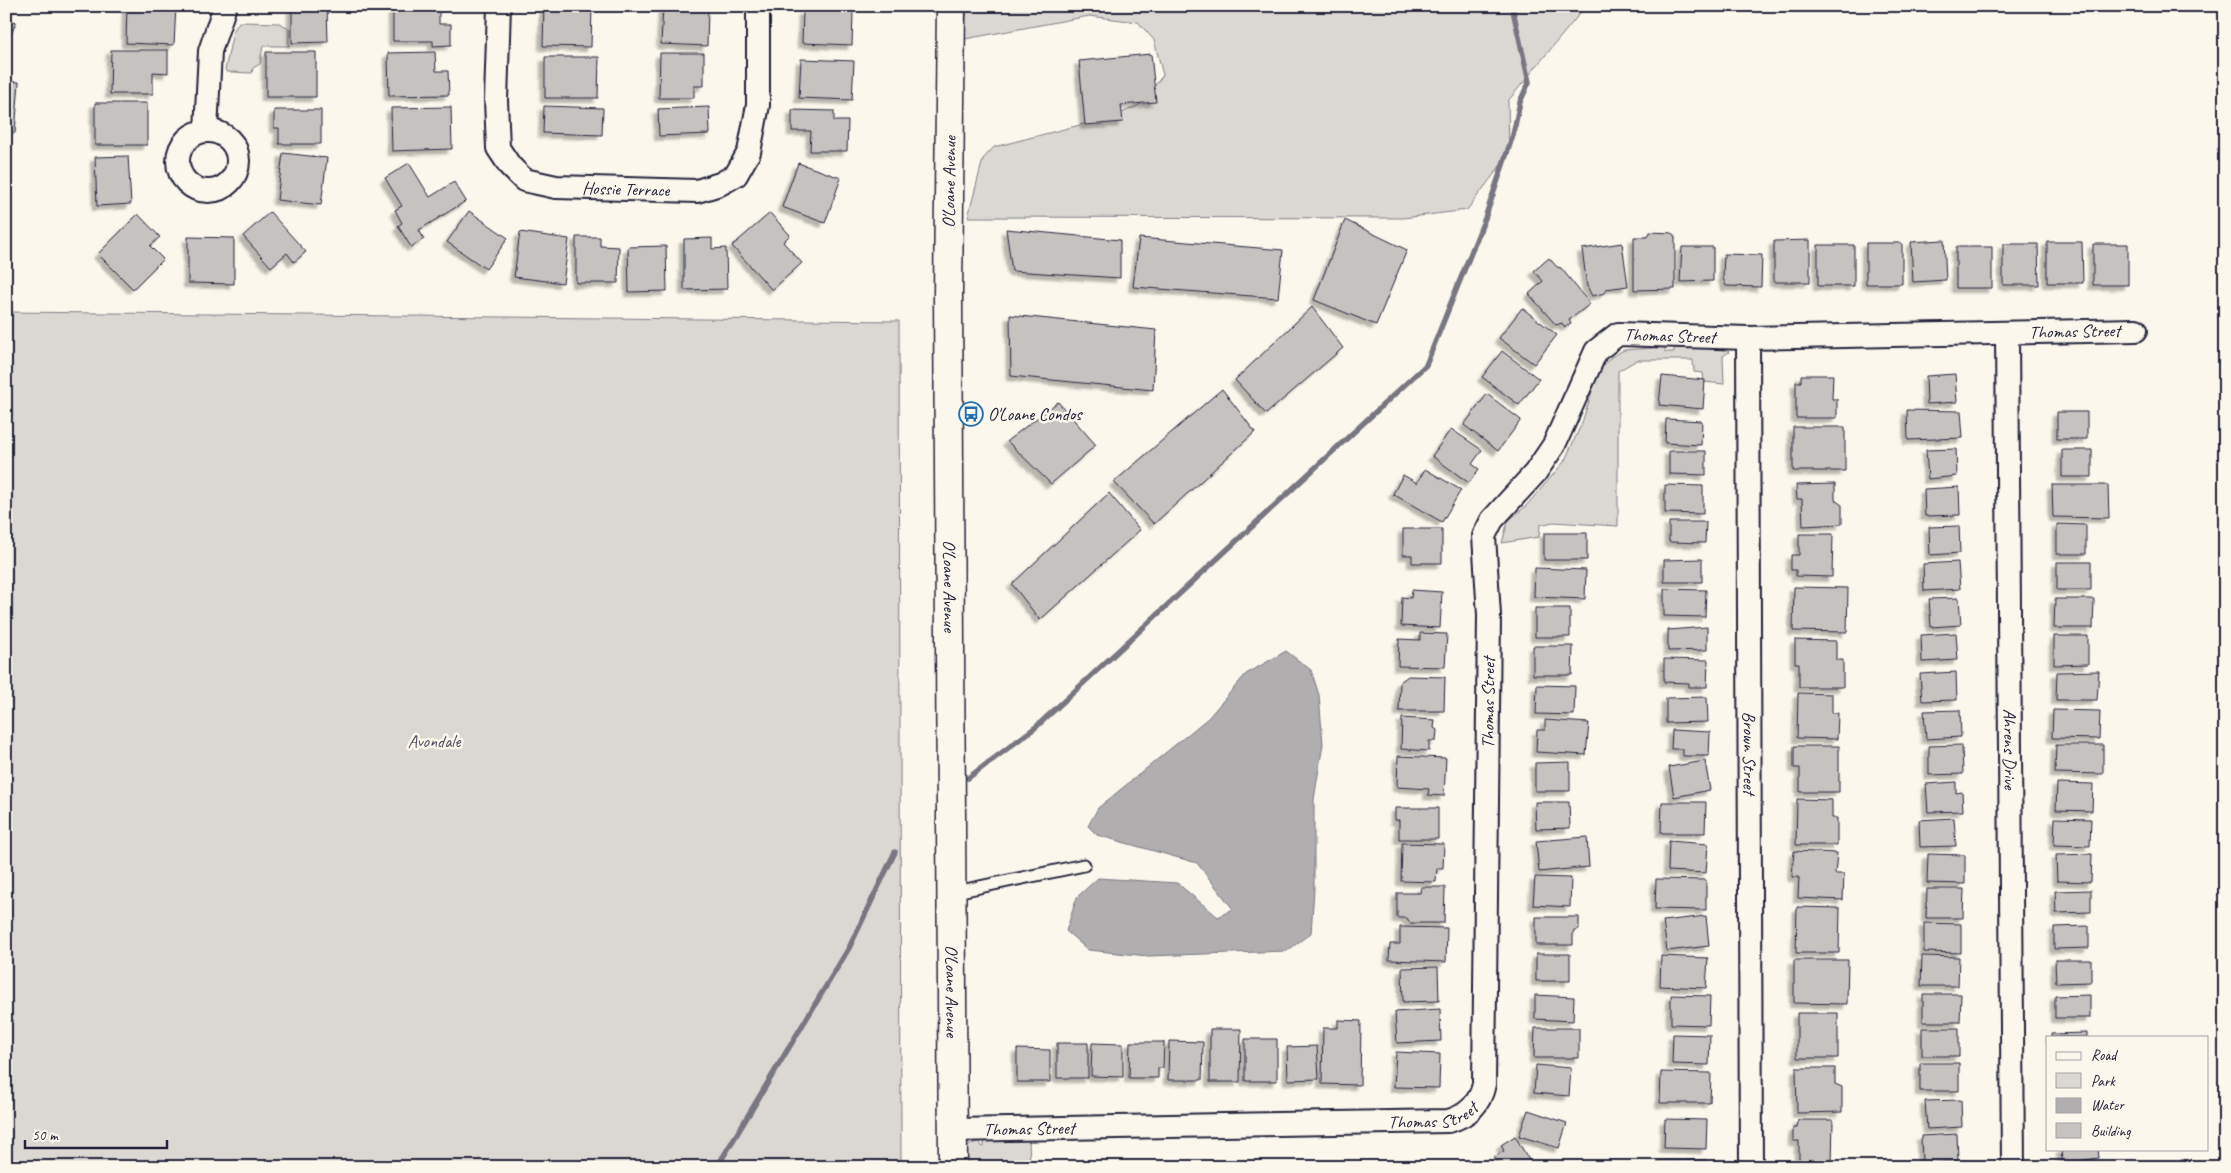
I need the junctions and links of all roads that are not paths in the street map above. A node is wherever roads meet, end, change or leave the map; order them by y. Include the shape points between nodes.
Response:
1 (225, 6) edge
2 (499, 6) edge
3 (758, 6) edge
4 (951, 6) edge
5 (206, 131) dead end
6 (2136, 330) dead end
7 (2007, 333) junction
8 (1748, 338) junction
9 (1084, 865) dead end
10 (951, 893) junction
11 (953, 1130) junction
12 (953, 1167) edge
13 (1751, 1167) edge
14 (2013, 1167) edge

1 - 5 street via 210,51
2 - 3 street, Hossie Terrace via 498,148 524,180 556,187 698,191 736,175 749,152 758,105
4 - 10 street, O'Loane Avenue via 948,314
6 - 7 street, Thomas Street
7 - 8 street, Thomas Street
7 - 14 street, Ahrens Drive
8 - 11 street, Thomas Street via 1618,334 1596,352 1554,445 1535,473 1492,520 1484,536 1489,615 1484,1084 1473,1109 1448,1121
8 - 13 street, Brown Street
9 - 10 lane
10 - 11 street, O'Loane Avenue
11 - 12 street, O'Loane Avenue

